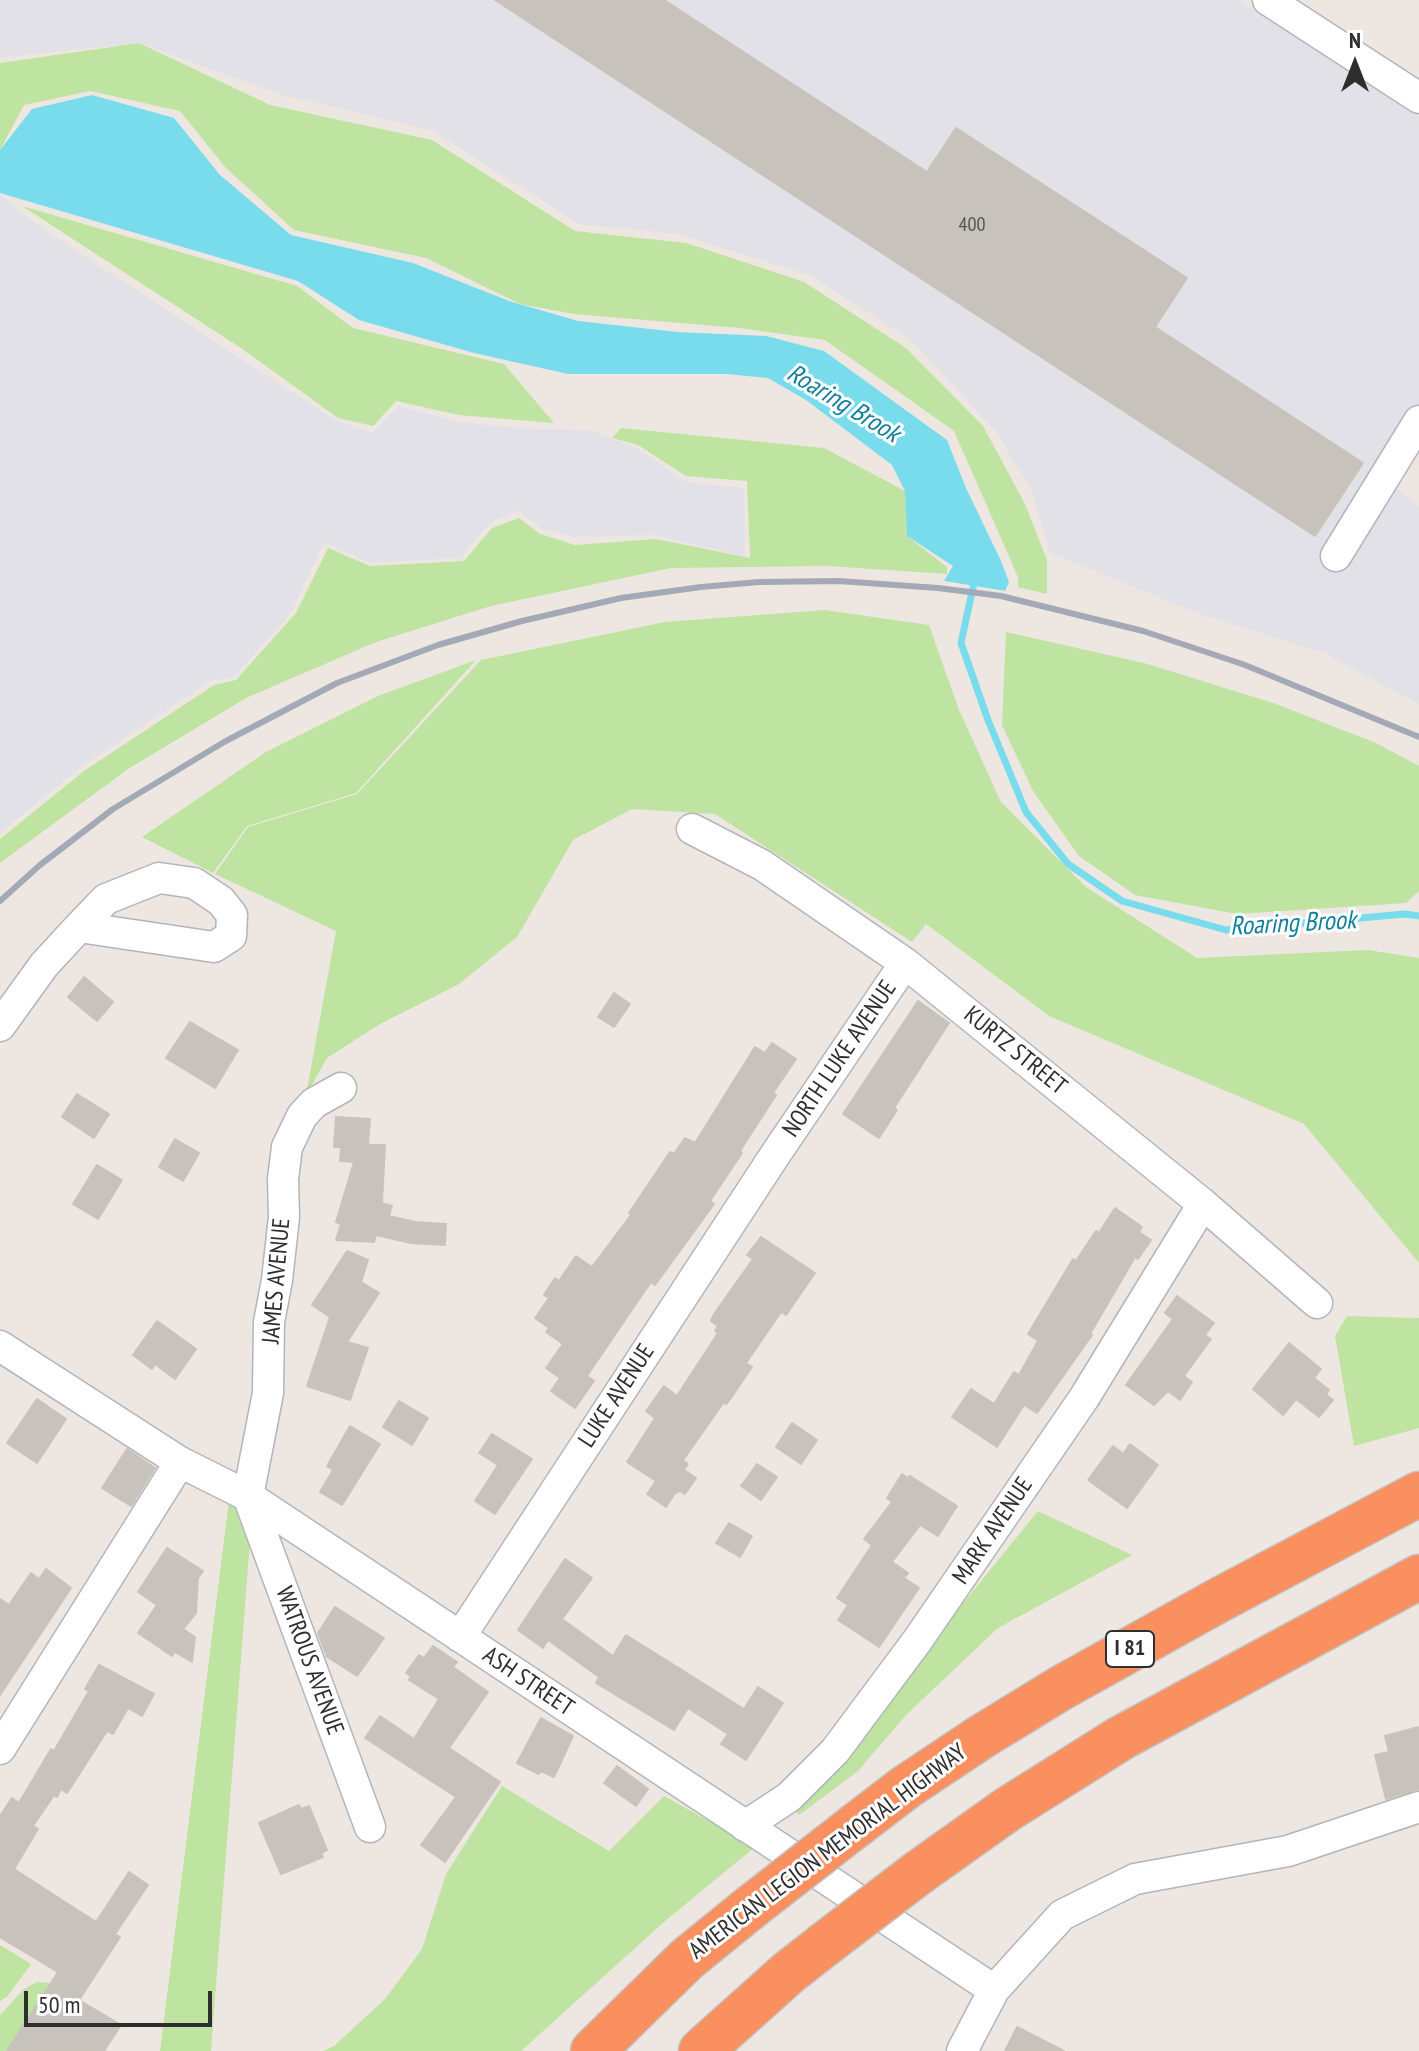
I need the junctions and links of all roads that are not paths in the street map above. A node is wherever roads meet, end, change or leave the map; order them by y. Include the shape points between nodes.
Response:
1 (1268, 0) edge
2 (1419, 98) edge
3 (1419, 421) edge
4 (1336, 556) dead end
5 (692, 829) dead end
6 (79, 927) dead end
7 (905, 963) junction
8 (0, 1026) edge
9 (341, 1088) dead end
10 (775, 1155) joint
11 (1203, 1204) junction
12 (1317, 1303) dead end
13 (0, 1346) edge
14 (180, 1462) junction
15 (1419, 1494) edge
16 (248, 1496) junction
17 (1419, 1577) edge
18 (460, 1637) junction
19 (0, 1749) edge
20 (1419, 1807) edge
21 (745, 1826) junction
22 (370, 1827) dead end
23 (994, 1990) junction
24 (593, 2051) edge
25 (701, 2051) edge
26 (962, 2051) edge

1 - 2 street
3 - 4 street
5 - 7 street, KURTZ STREET via 762,865
6 - 8 street
7 - 10 street, NORTH LUKE AVENUE
7 - 11 street, KURTZ STREET
9 - 16 street, JAMES AVENUE via 302,1116 287,1147 281,1248 269,1322 268,1393
10 - 18 street, LUKE AVENUE
11 - 12 street, KURTZ STREET
11 - 21 street, MARK AVENUE via 1084,1398 917,1641 835,1751 789,1797
13 - 14 street, ASH STREET
14 - 16 street, ASH STREET
14 - 19 street
15 - 24 highway, AMERICAN LEGION MEMORIAL HIGHWAY / I 81, bridge via 1061,1688 906,1787 687,1959
16 - 18 street, ASH STREET
16 - 22 street, WATROUS AVENUE
17 - 25 highway, bridge via 1121,1738 1008,1809 825,1944
18 - 21 street, ASH STREET
20 - 23 street via 1288,1851 1135,1879 1062,1915
21 - 23 street, ASH STREET
23 - 26 street

